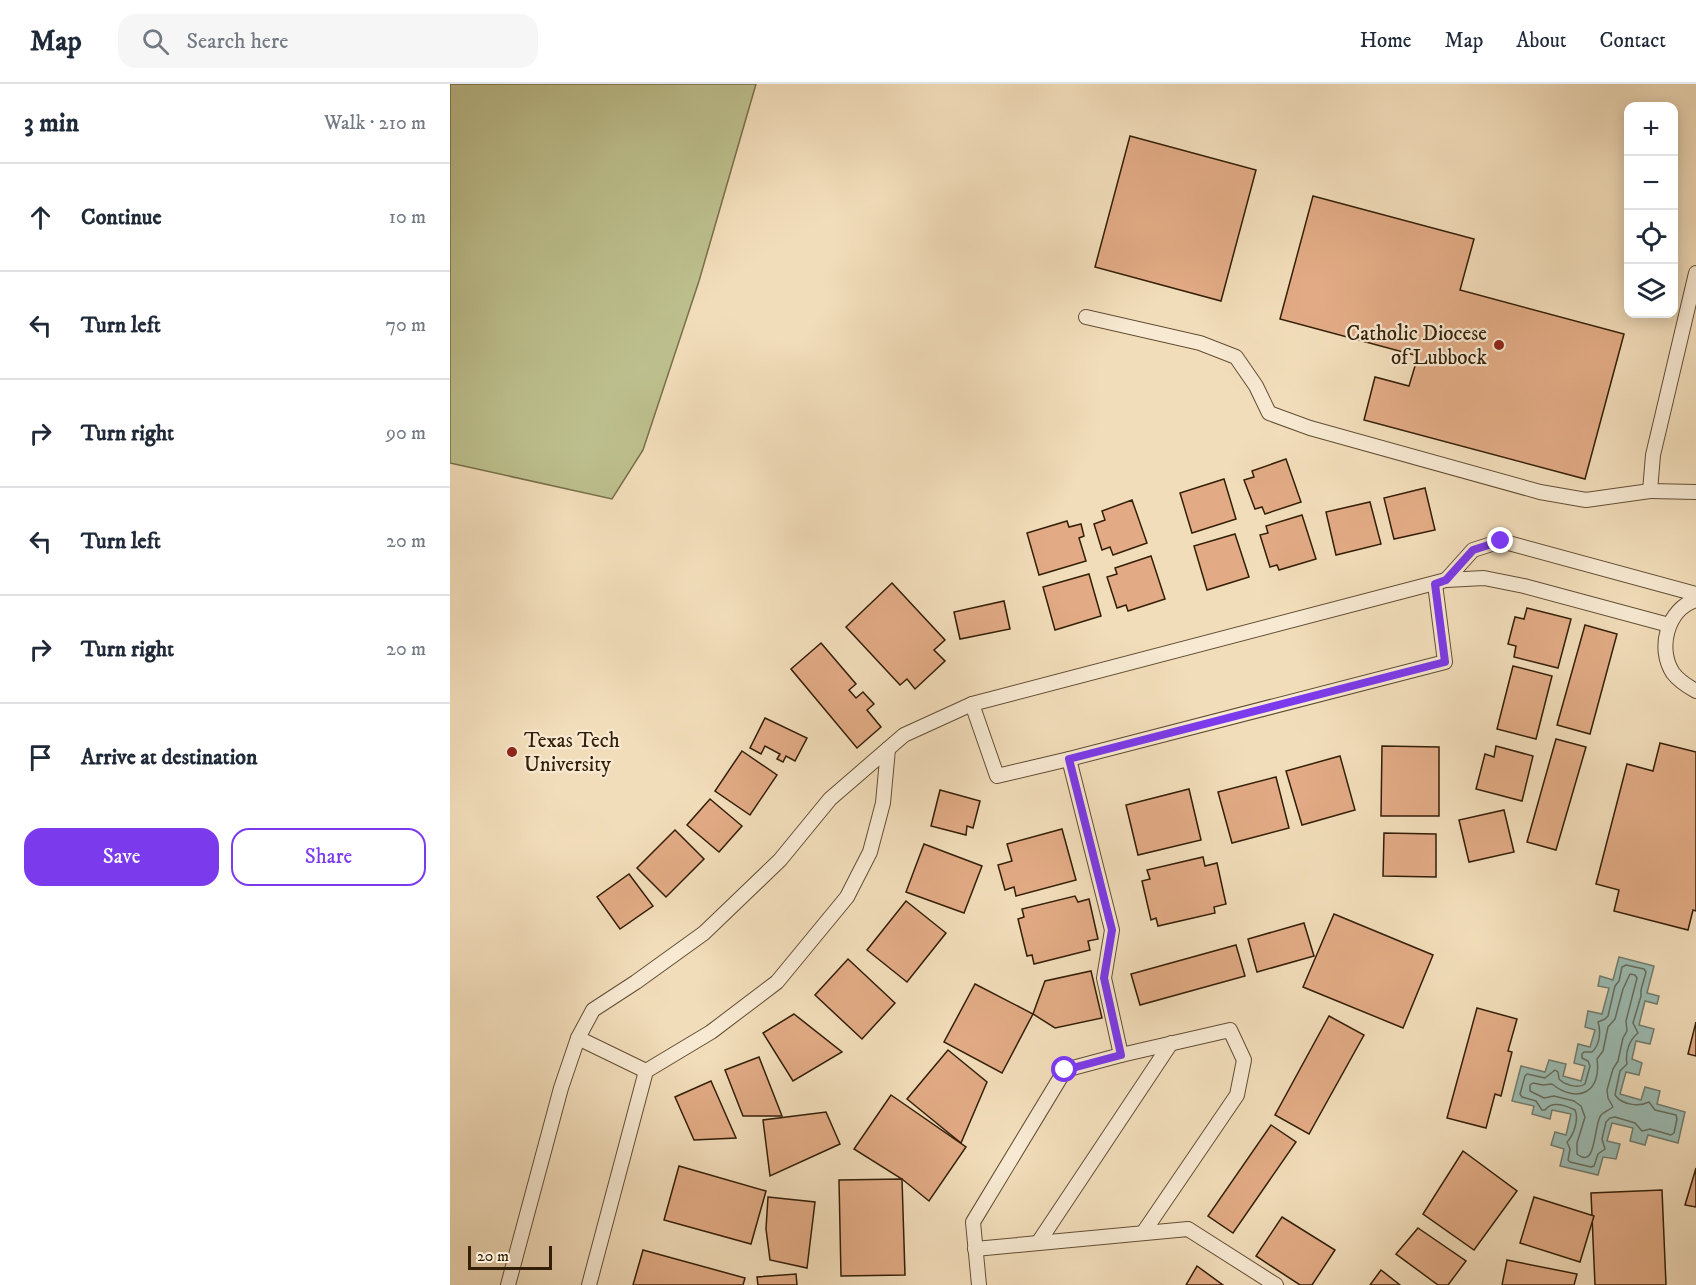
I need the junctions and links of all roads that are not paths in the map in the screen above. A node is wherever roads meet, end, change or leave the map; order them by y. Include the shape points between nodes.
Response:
1 (1696, 273) edge
2 (1086, 317) dead end
3 (1650, 491) junction
4 (1696, 492) edge
5 (1440, 582) junction
6 (1696, 594) edge
7 (1696, 600) edge
8 (1669, 625) junction
9 (1696, 691) edge
10 (972, 704) junction
11 (888, 749) junction
12 (1069, 759) junction
13 (578, 1038) junction
14 (1171, 1044) junction
15 (1121, 1055) junction
16 (646, 1071) junction
17 (1143, 1233) junction
18 (1038, 1243) junction
19 (975, 1249) junction
20 (508, 1285) edge
21 (589, 1285) edge
22 (979, 1285) edge
23 (1276, 1285) edge

1 - 3 lane via 1653,455
2 - 3 lane via 1200,342 1236,357 1269,413 1310,428 1540,492 1586,500
3 - 4 lane
5 - 6 lane via 1473,550 1501,541
5 - 8 lane via 1484,578
5 - 10 lane
5 - 12 lane via 1445,662
7 - 8 lane via 1678,612
8 - 9 lane via 1666,658 1684,685
10 - 11 lane via 904,735
10 - 12 lane via 997,776
11 - 13 lane via 830,799 780,860 704,933 593,1010
11 - 16 lane via 883,803 870,852 848,897 777,982 711,1032
12 - 15 lane via 1112,930 1104,978
13 - 16 lane
13 - 20 lane
14 - 15 lane
14 - 17 lane via 1230,1030 1244,1060 1237,1095
14 - 18 lane
15 - 19 lane via 1065,1070 972,1222
16 - 21 lane
17 - 18 lane
17 - 23 lane via 1188,1229
18 - 19 lane
19 - 22 lane

